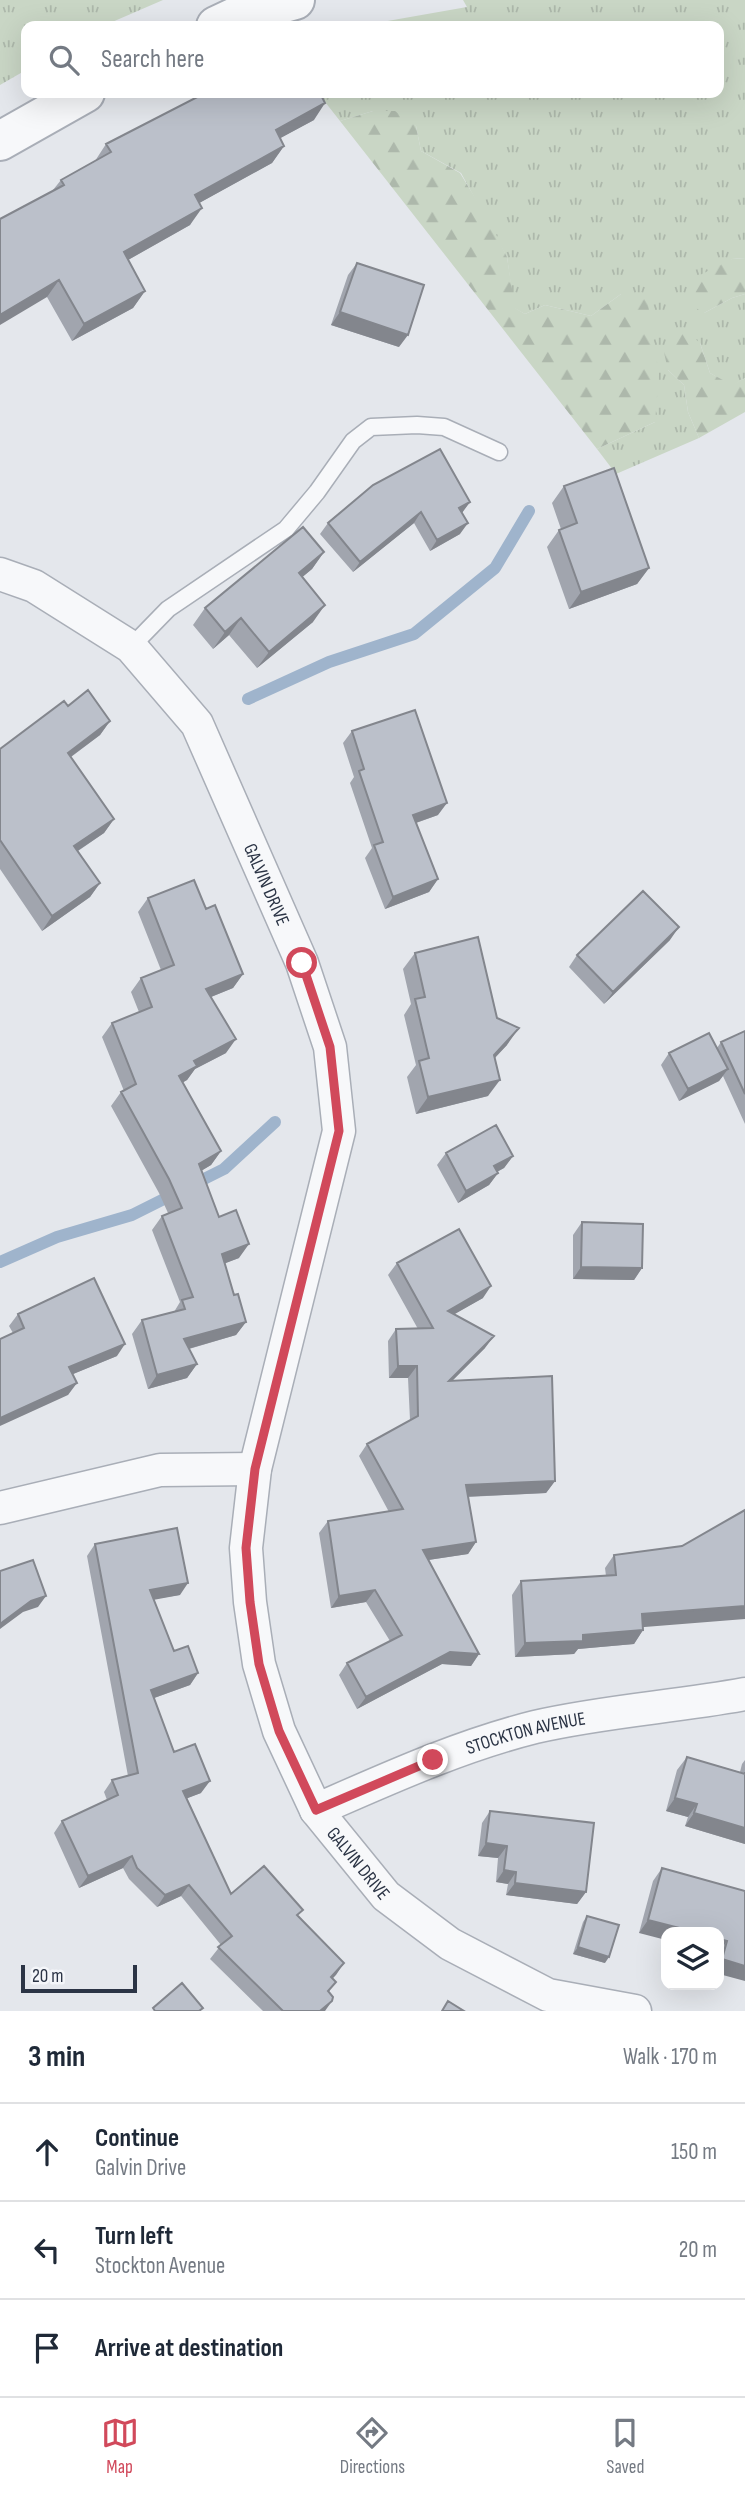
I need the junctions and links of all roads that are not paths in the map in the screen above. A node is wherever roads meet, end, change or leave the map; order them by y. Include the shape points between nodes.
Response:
1 (295, 0) edge
2 (228, 21) edge
3 (76, 98) edge
4 (0, 141) edge
5 (499, 452) dead end
6 (0, 574) edge
7 (131, 647) junction
8 (255, 1469) junction
9 (0, 1508) edge
10 (745, 1694) edge
11 (316, 1810) junction
12 (635, 2011) edge

1 - 2 street
3 - 4 street
5 - 7 lane via 444,427 371,427 353,441 286,529 168,609
6 - 7 street, GALVIN DRIVE via 34,586
7 - 8 street, GALVIN DRIVE via 197,724 302,963 330,1047 339,1131
8 - 9 street via 160,1470
8 - 11 street, GALVIN DRIVE via 246,1548 259,1664 279,1731
10 - 11 street, STOCKTON AVENUE via 600,1713 532,1728 433,1760
11 - 12 street, GALVIN DRIVE via 386,1896 450,1944 548,1995

